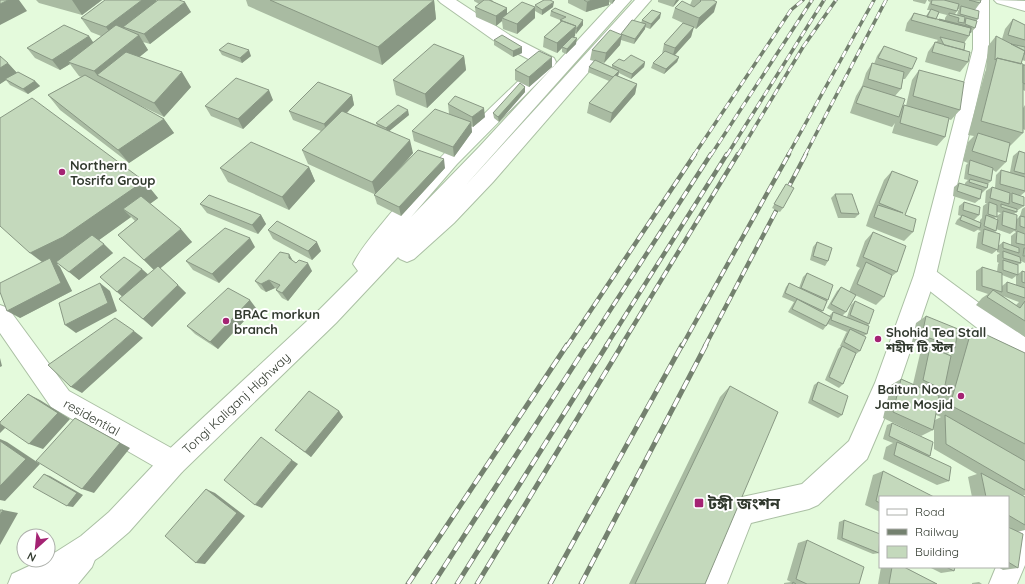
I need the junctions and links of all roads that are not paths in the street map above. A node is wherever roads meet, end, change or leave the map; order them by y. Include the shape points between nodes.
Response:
1 (446, 0) edge
2 (608, 0) edge
3 (623, 0) edge
4 (643, 0) edge
5 (981, 0) edge
6 (1002, 0) edge
7 (1025, 6) edge
8 (548, 62) junction
9 (925, 275) junction
10 (0, 315) edge
11 (328, 316) junction
12 (1025, 351) edge
13 (173, 462) junction
14 (1025, 529) edge
15 (92, 546) junction
16 (22, 584) edge
17 (59, 584) edge
18 (713, 584) edge
19 (1003, 584) edge

1 - 8 main road via 505,40
2 - 8 main road
3 - 11 main road, Tongi Kaliganj Highway via 486,152
4 - 11 main road via 448,217
5 - 9 main road via 981,49
6 - 7 main road
8 - 11 main road via 414,197 377,244
9 - 12 main road
9 - 18 main road via 887,384 858,450 810,496 742,511
10 - 13 main road, residential via 60,399
11 - 13 main road, Tongi Kaliganj Highway
13 - 15 main road, Tongi Kaliganj Highway via 119,522
14 - 19 main road
15 - 16 main road, Tongi Kaliganj Highway via 59,567
15 - 17 main road

